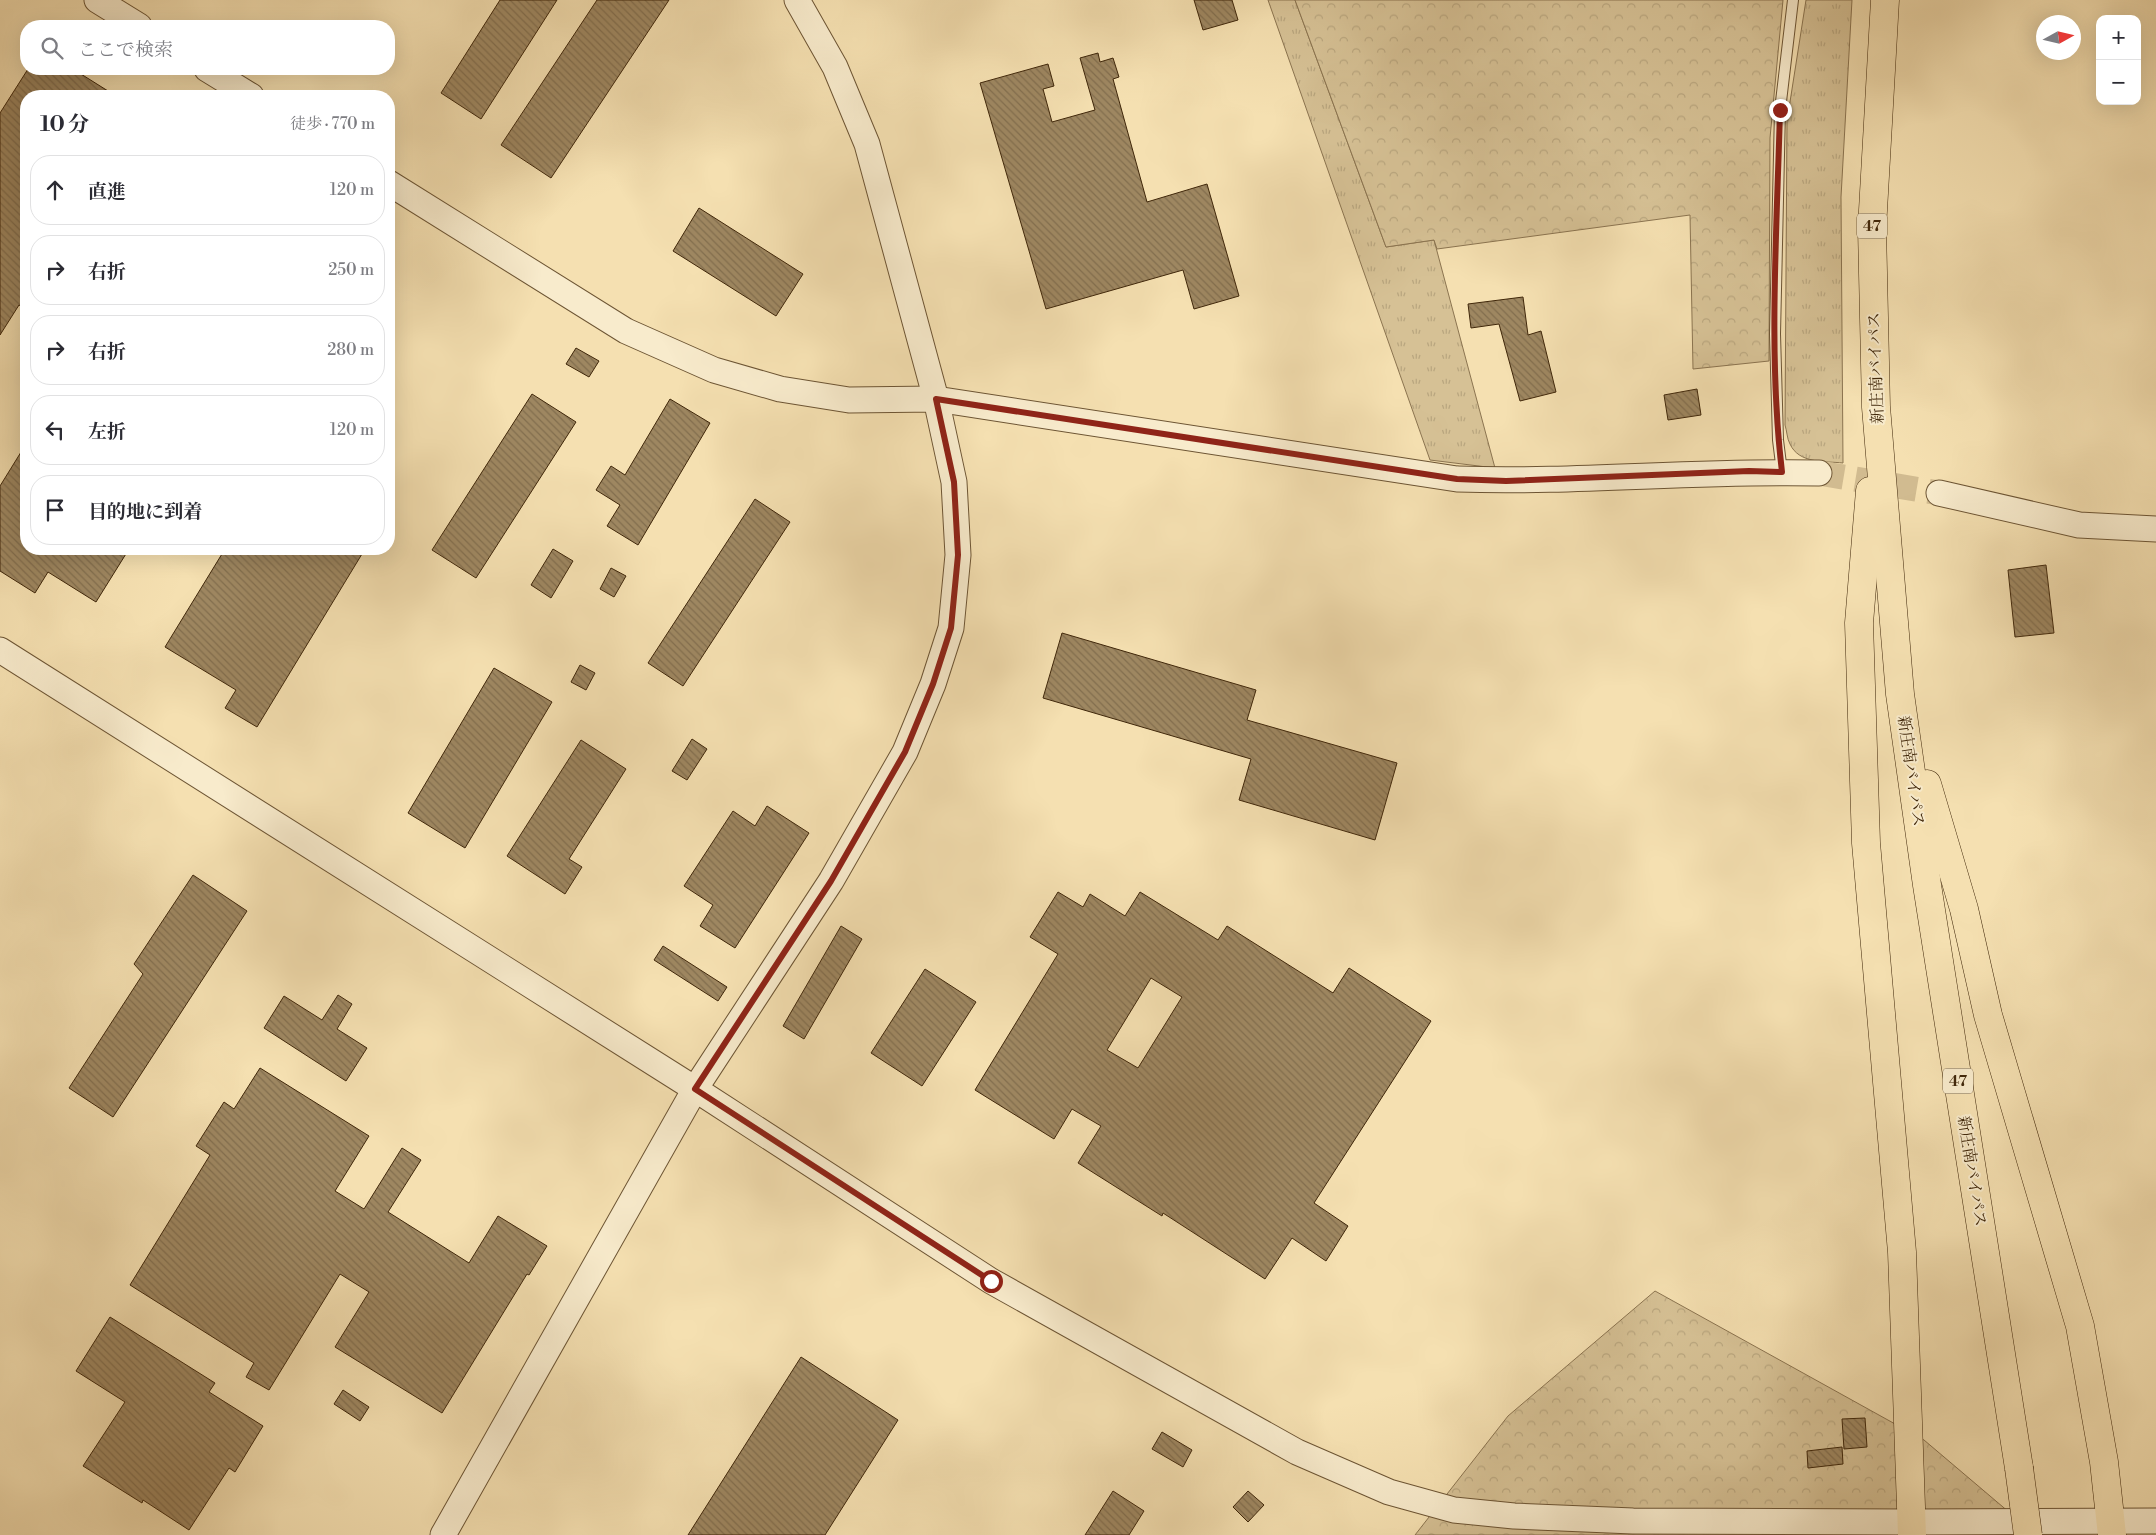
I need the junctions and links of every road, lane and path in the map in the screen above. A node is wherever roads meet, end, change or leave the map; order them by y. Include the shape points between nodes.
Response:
1 (97, 0) edge
2 (797, 0) edge
3 (1794, 0) edge
4 (1885, 0) edge
5 (1893, 0) edge
6 (129, 20) edge
7 (1881, 45) junction
8 (217, 75) edge
9 (241, 90) edge
10 (395, 187) edge
11 (936, 399) junction
12 (1876, 407) junction
13 (1782, 472) junction
14 (1819, 473) tunnel mouth
15 (1939, 493) tunnel mouth
16 (2156, 529) edge
17 (0, 650) edge
18 (1900, 694) junction
19 (695, 1089) junction
20 (2156, 1521) edge
21 (2111, 1528) edge
22 (1911, 1529) edge
23 (443, 1535) edge
24 (2028, 1535) edge

1 - 6 street
2 - 11 street via 836,67 866,144
3 - 13 lane via 1780,120 1775,334
4 - 7 highway, 新庄南バイパス / 47
5 - 7 highway
7 - 12 highway, 新庄南バイパス / 47 via 1872,228
8 - 9 street
10 - 11 street via 626,331 714,370 780,389 850,400
11 - 13 street via 1457,479 1506,481
11 - 19 street via 954,482 958,555 951,628 933,684 905,752 831,881
12 - 18 highway, 新庄南バイパス / 47
12 - 22 highway via 1860,622 1866,843 1902,1252
13 - 14 street
15 - 16 street via 2079,525
17 - 19 street
18 - 21 highway via 1964,909 1988,1015 2080,1326 2104,1462
18 - 24 highway, 新庄南バイパス / 47, bridge
19 - 22 street via 991,1281 1297,1452 1389,1492 1454,1510 1514,1516
19 - 23 street
20 - 21 street
21 - 22 street

